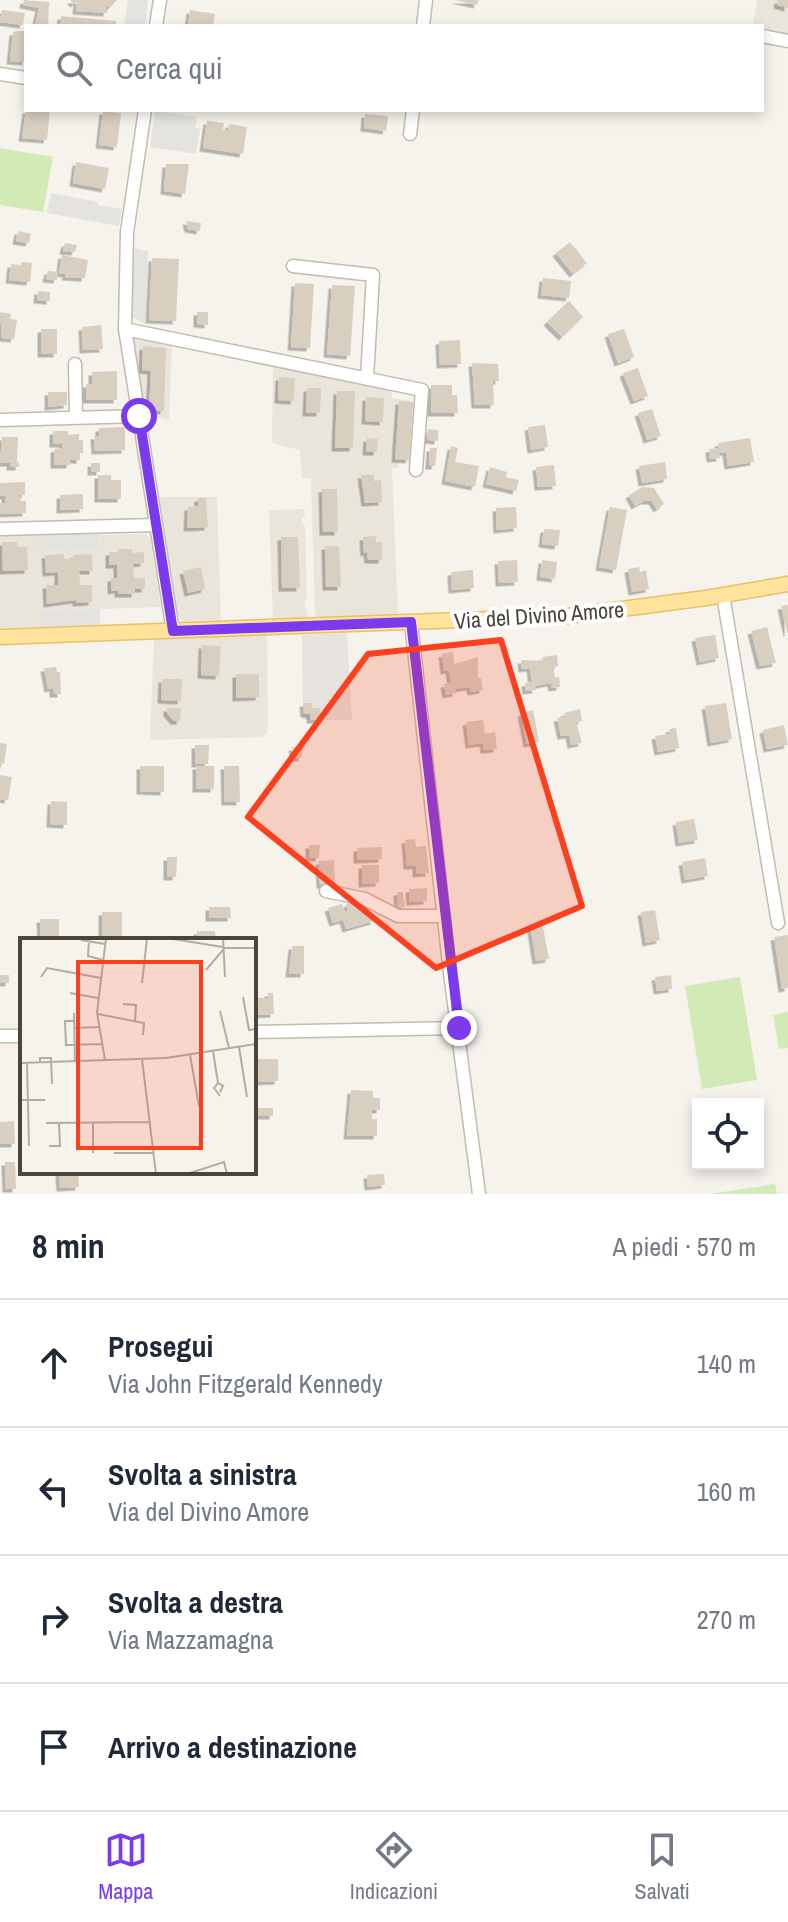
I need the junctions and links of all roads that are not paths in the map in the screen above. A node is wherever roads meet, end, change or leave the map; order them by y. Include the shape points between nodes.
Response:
1 (160, 0) edge
2 (426, 0) edge
3 (156, 24) edge
4 (423, 24) edge
5 (764, 36) edge
6 (788, 41) edge
7 (0, 74) edge
8 (24, 78) edge
9 (145, 112) edge
10 (413, 112) edge
11 (410, 134) dead end
12 (293, 266) dead end
13 (125, 329) junction
14 (75, 364) dead end
15 (367, 378) junction
16 (139, 416) junction
17 (76, 418) junction
18 (0, 420) edge
19 (416, 470) dead end
20 (156, 525) junction
21 (0, 529) edge
22 (788, 584) edge
23 (723, 595) junction
24 (411, 622) junction
25 (173, 631) junction
26 (0, 637) edge
27 (326, 891) dead end
28 (444, 916) junction
29 (778, 923) dead end
30 (459, 1028) junction
31 (256, 1032) edge
32 (479, 1194) edge

1 - 3 street
2 - 4 street
5 - 6 street
7 - 8 street
9 - 13 street via 127,232
10 - 11 street
12 - 15 street via 373,275
13 - 15 street
13 - 16 street
14 - 17 street
15 - 19 street via 422,390
16 - 17 street
16 - 20 street
17 - 18 street
20 - 21 street
20 - 25 street
22 - 23 main road, Via del Divino Amore
23 - 24 main road, Via del Divino Amore via 568,616
23 - 29 street
24 - 25 main road, Via del Divino Amore
24 - 28 street
25 - 26 main road, Via del Divino Amore
27 - 28 street via 360,898 398,916
28 - 30 street
30 - 31 street
30 - 32 street

